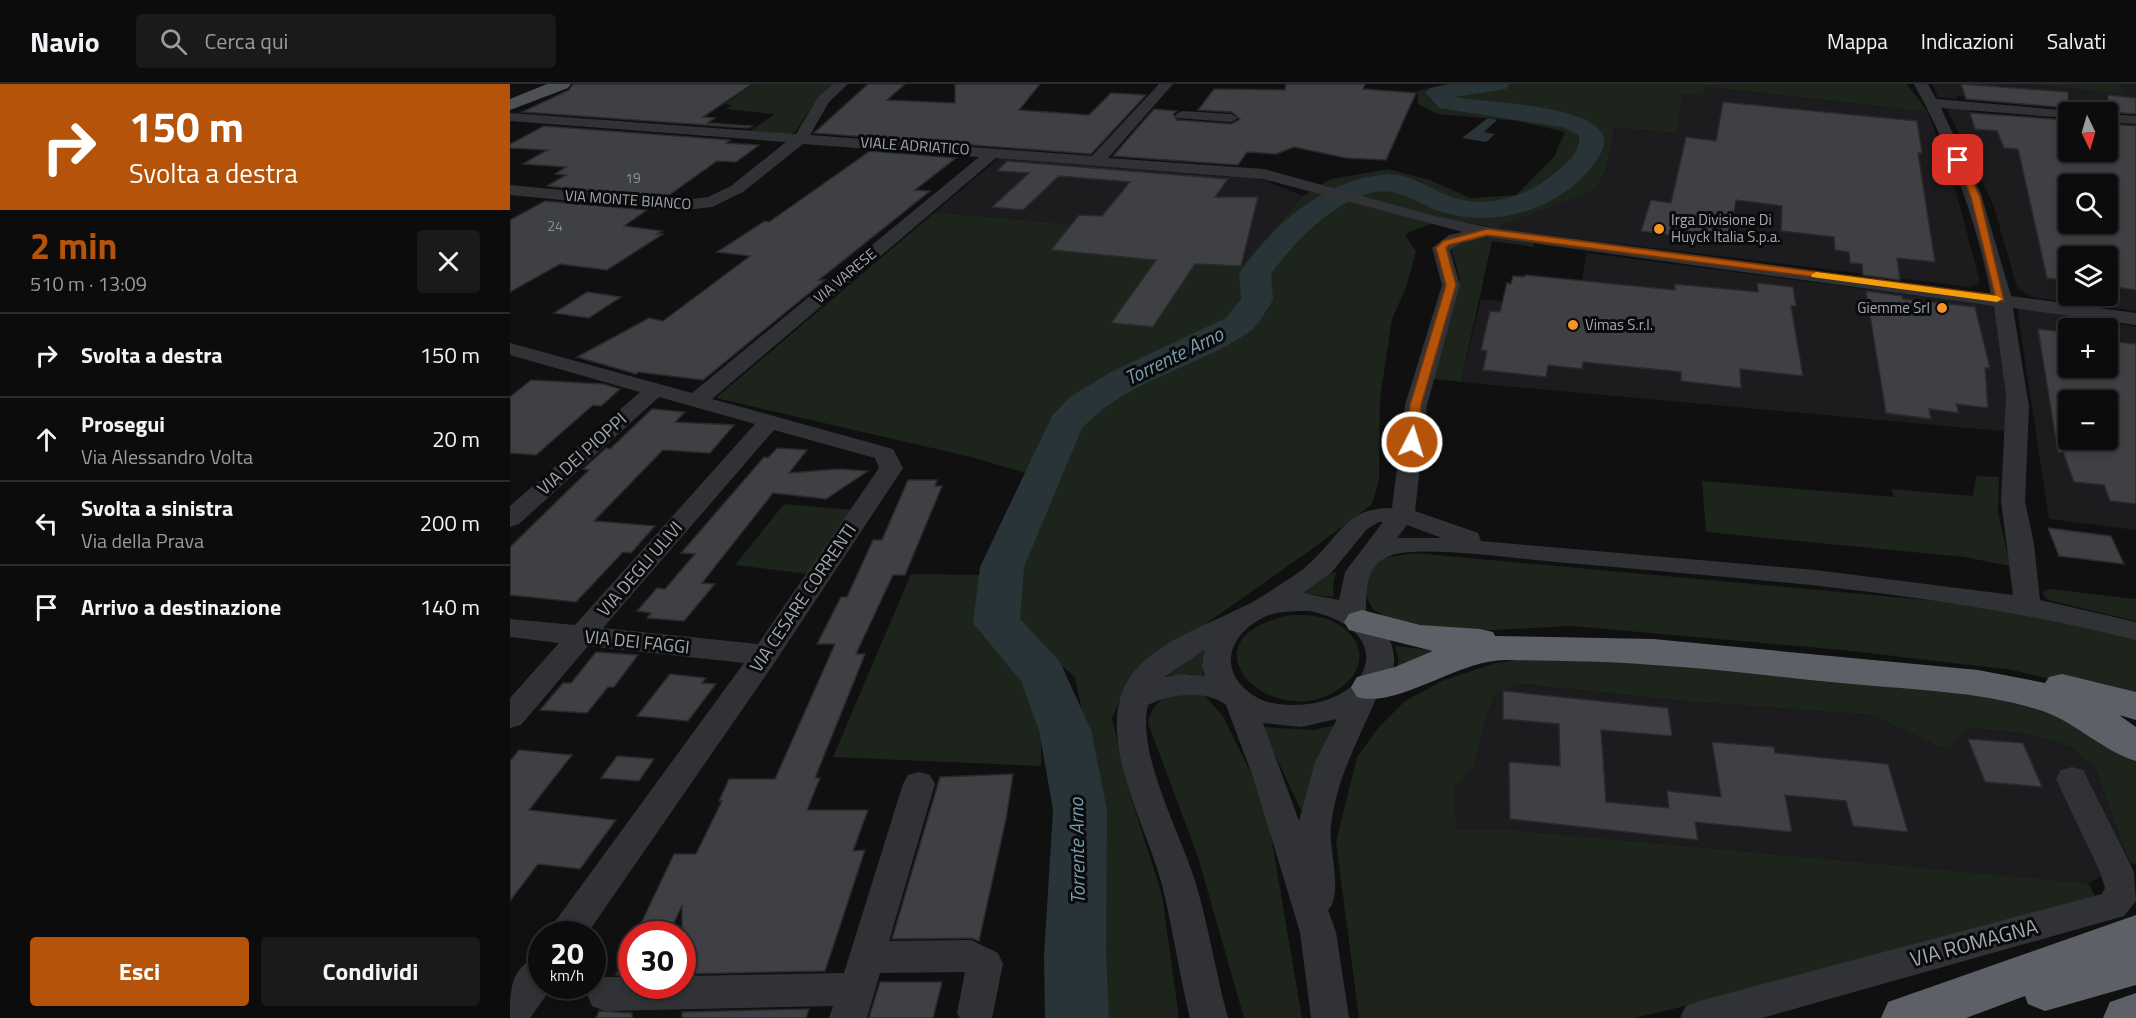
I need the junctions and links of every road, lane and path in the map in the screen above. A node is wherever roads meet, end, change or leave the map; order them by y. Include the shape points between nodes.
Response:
1 (562, 84) edge
2 (841, 84) edge
3 (1166, 84) edge
4 (1921, 84) edge
5 (1933, 103) junction
6 (510, 105) edge
7 (2058, 113) edge
8 (1182, 115) dead end
9 (510, 117) edge
10 (1231, 118) dead end
11 (2118, 119) edge
12 (2136, 120) edge
13 (801, 138) junction
14 (994, 152) junction
15 (1097, 160) junction
16 (510, 190) edge
17 (1487, 232) junction
18 (2001, 299) junction
19 (2136, 319) edge
20 (510, 349) edge
21 (655, 390) junction
22 (696, 401) junction
23 (770, 421) junction
24 (1402, 515) junction
25 (510, 519) edge
26 (1374, 551) junction
27 (1521, 552) junction
28 (2028, 607) junction
29 (1253, 613) junction
30 (1357, 618) junction
31 (510, 628) edge
32 (2136, 631) edge
33 (580, 636) junction
34 (765, 654) junction
35 (1366, 691) junction
36 (1234, 696) junction
37 (1134, 699) junction
38 (2136, 706) edge
39 (510, 717) edge
40 (2136, 746) edge
41 (2072, 779) dead end
42 (919, 784) dead end
43 (576, 921) edge
44 (1318, 932) junction
45 (2136, 936) edge
46 (2136, 964) edge
47 (857, 988) edge
48 (528, 990) edge
49 (606, 994) edge
50 (976, 1013) dead end
51 (510, 1015) edge
52 (2136, 1015) edge
53 (1209, 1018) edge
54 (1330, 1018) edge
55 (1699, 1018) edge
56 (1905, 1018) edge
57 (1939, 1018) edge
58 (2127, 1018) edge

1 - 6 main road
2 - 13 street, VIA MONTE BIANCO via 823,100
3 - 15 street
4 - 5 street
5 - 7 street
5 - 18 street via 1975,197
8 - 10 street
9 - 13 street, VIALE ADRIATICO
11 - 12 street
13 - 14 street, VIALE ADRIATICO
13 - 16 street, VIA MONTE BIANCO via 737,189 694,206
14 - 15 street, VIALE ADRIATICO
14 - 22 street, VIA VARESE
15 - 17 street, VIALE ADRIATICO via 1264,174
17 - 18 street, VIALE ADRIATICO
17 - 24 street via 1455,239 1441,248 1451,285 1416,405
18 - 19 street, VIALE ADRIATICO
18 - 28 street via 2018,396 2012,496
20 - 21 street, VIA CESARE CORRENTI
21 - 22 street, VIA CESARE CORRENTI
21 - 25 street, VIA DEI PIOPPI
22 - 23 street, VIA CESARE CORRENTI
23 - 33 street, VIA DEGLI ULIVI
23 - 34 street, VIA CESARE CORRENTI via 885,454 891,468
24 - 26 street
24 - 27 street via 1452,534
24 - 29 street via 1365,519 1329,561
26 - 27 street via 1413,544
26 - 30 street via 1362,563 1352,592
27 - 28 street via 1929,590
28 - 32 street
29 - 30 street via 1287,603 1310,602 1332,606
29 - 36 street via 1227,630 1218,645 1220,677
29 - 37 street via 1164,662 1143,680
30 - 35 street via 1376,640 1381,660 1378,674
30 - 38 highway via 1406,636 1450,642 1575,637 1649,640 1974,670
31 - 33 street, VIA DEI FAGGI
33 - 34 street, VIA DEI FAGGI
33 - 39 street, VIA DEGLI ULIVI
34 - 43 street, VIA CESARE CORRENTI
35 - 36 street via 1341,708 1315,716 1261,711
35 - 40 highway via 1461,654 1504,646 1653,652 1978,683 2046,697 2095,719
35 - 44 street via 1330,762 1314,827
36 - 37 street via 1180,683
36 - 44 street via 1269,777
37 - 53 street via 1132,736 1178,882
41 - 55 street, VIA ROMAGNA via 2117,872 2122,888 2120,900 2112,906
42 - 47 street
44 - 54 street
45 - 56 highway
46 - 57 highway
47 - 49 street
47 - 50 street via 971,957 985,964
48 - 51 street
52 - 58 highway

